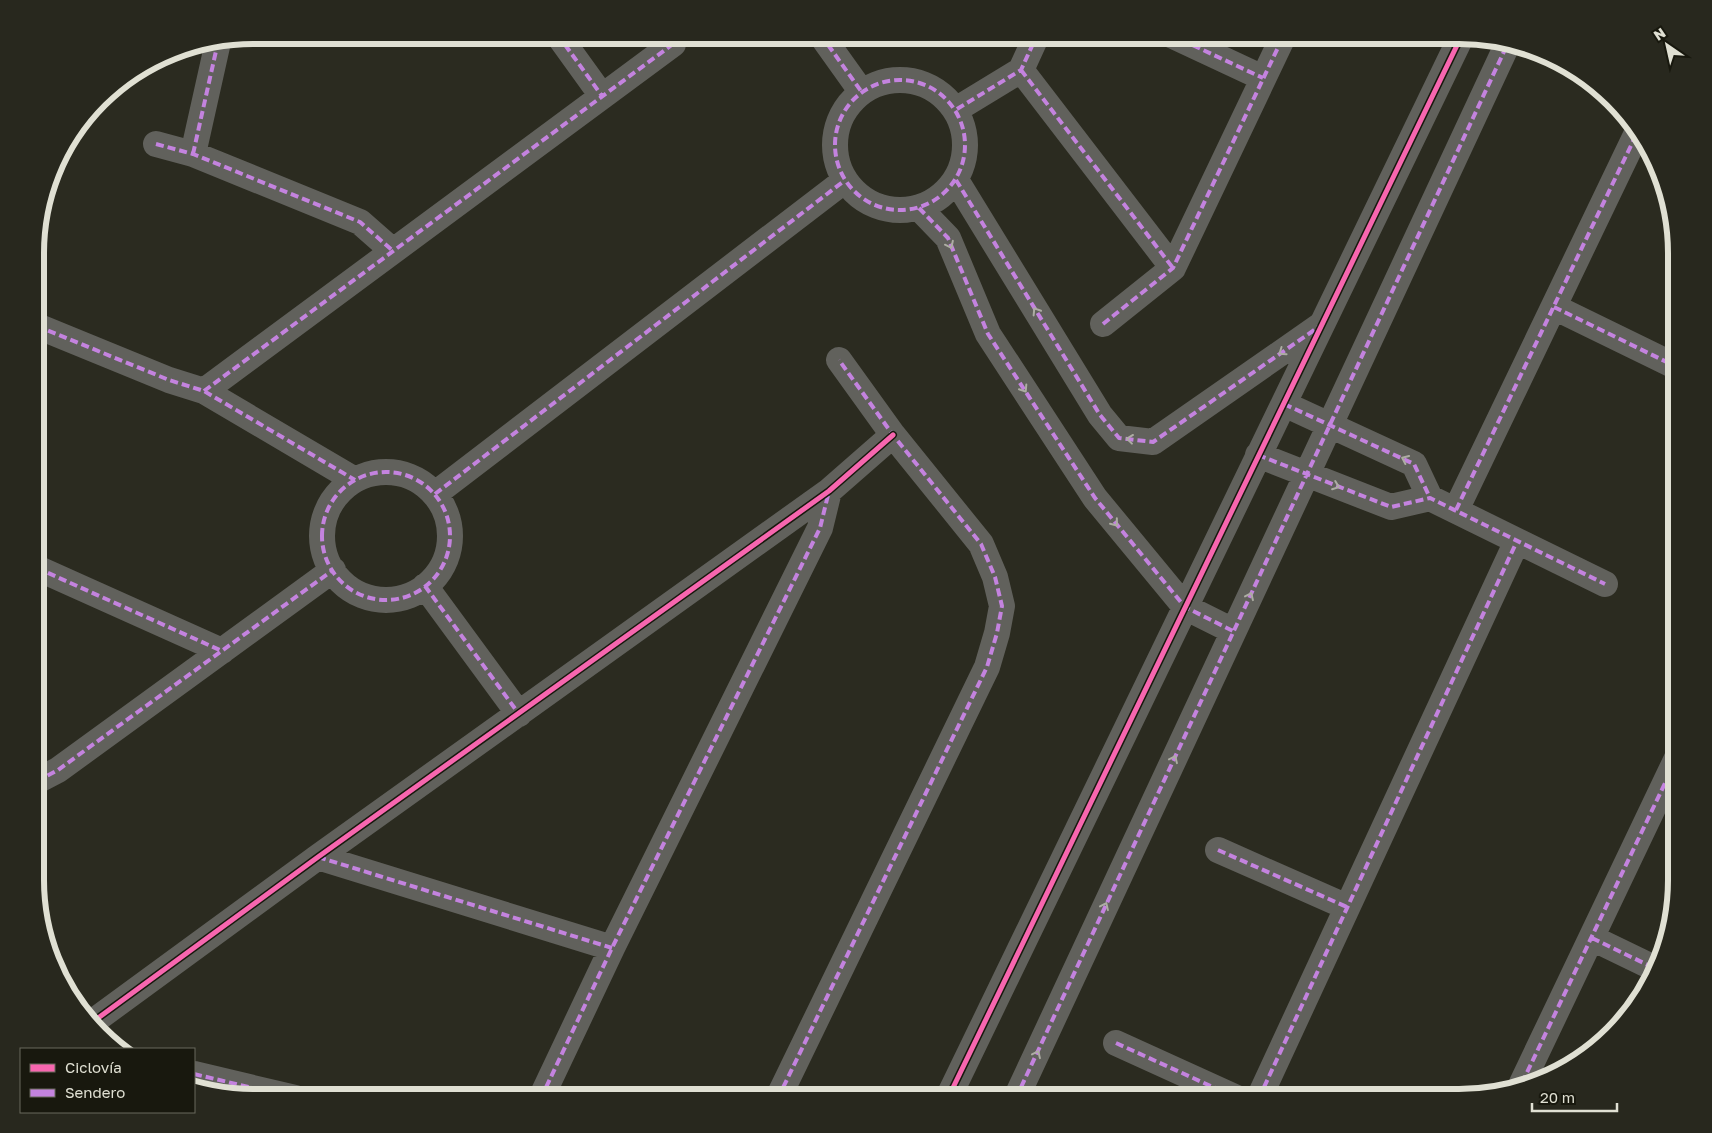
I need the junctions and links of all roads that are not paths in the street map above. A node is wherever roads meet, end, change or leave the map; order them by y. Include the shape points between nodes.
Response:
1 (564, 44) edge
2 (673, 44) dead end
3 (827, 44) edge
4 (1033, 44) edge
5 (1190, 44) edge
6 (1280, 44) edge
7 (1458, 44) edge
8 (217, 47) edge
9 (1505, 49) edge
10 (1021, 70) junction
11 (1263, 78) junction
12 (861, 91) junction
13 (602, 96) junction
14 (957, 109) junction
15 (1634, 139) edge
16 (156, 144) dead end
17 (193, 154) junction
18 (956, 180) junction
19 (844, 181) junction
20 (919, 208) junction
21 (393, 251) junction
22 (1173, 268) junction
23 (1554, 307) junction
24 (1103, 324) dead end
25 (1322, 324) junction
26 (44, 329) edge
27 (839, 360) dead end
28 (1668, 363) edge
29 (204, 391) junction
30 (1284, 404) junction
31 (1329, 424) junction
32 (893, 436) junction
33 (1258, 456) junction
34 (1306, 474) junction
35 (355, 480) junction
36 (829, 491) junction
37 (434, 494) junction
38 (1430, 498) junction
39 (1456, 510) junction
40 (1517, 541) junction
41 (333, 570) junction
42 (44, 571) edge
43 (1606, 584) dead end
44 (425, 586) junction
45 (1185, 607) junction
46 (1233, 632) junction
47 (222, 651) junction
48 (519, 714) junction
49 (1668, 775) edge
50 (44, 778) edge
51 (1218, 850) dead end
52 (318, 857) junction
53 (1347, 907) junction
54 (1592, 938) junction
55 (612, 948) junction
56 (1650, 966) edge
57 (97, 1019) edge
58 (1116, 1043) dead end
59 (195, 1074) edge
60 (1524, 1079) edge
61 (257, 1089) edge
62 (544, 1089) edge
63 (782, 1089) edge
64 (952, 1089) edge
65 (1020, 1089) edge
66 (1216, 1089) edge
67 (1262, 1089) edge

1 - 13 street
2 - 13 street
3 - 12 street
4 - 10 street
5 - 11 street
6 - 11 street
7 - 25 street
8 - 17 street
9 - 31 street
10 - 14 street
10 - 22 street
11 - 22 street
12 - 14 street via 895,78 930,86
12 - 19 street via 840,117 834,149
13 - 21 street
14 - 18 street via 966,132 965,157
15 - 23 street
16 - 17 street
17 - 21 street via 360,222
18 - 20 street via 940,198
25 -> 18 street via 1153,442 1119,438 1100,415
19 - 20 street via 864,200 891,210
19 - 37 street
20 -> 45 street via 948,238 988,334 1095,498
21 - 29 street
22 - 24 street
23 - 28 street
23 - 39 street
25 - 30 street
26 - 29 street
27 - 32 street
29 - 35 street
30 - 31 street
30 - 33 street
31 - 34 street
38 -> 31 street via 1414,464
32 - 36 street
32 - 63 street via 981,544 996,578 1002,606 999,624 987,667
33 - 34 street
33 - 45 street
34 -> 38 street via 1391,507
46 -> 34 street
35 - 37 street via 376,472 399,473 420,481
35 - 41 street via 338,494 326,513 322,535 326,557
36 - 48 street
36 - 55 street via 820,528
37 - 44 street via 447,515 451,537 446,559 435,578
38 - 39 street
39 - 40 street
40 - 43 street
40 - 53 street
41 - 44 street via 353,591 374,599 396,599
41 - 47 street
42 - 47 street
44 - 48 street
45 - 46 street
45 - 64 street
65 -> 46 street
47 - 50 street
48 - 52 street
49 - 54 street
51 - 53 street
52 - 55 street
52 - 57 street
53 - 67 street
54 - 56 street
54 - 60 street
55 - 62 street
58 - 66 street
59 - 61 street

